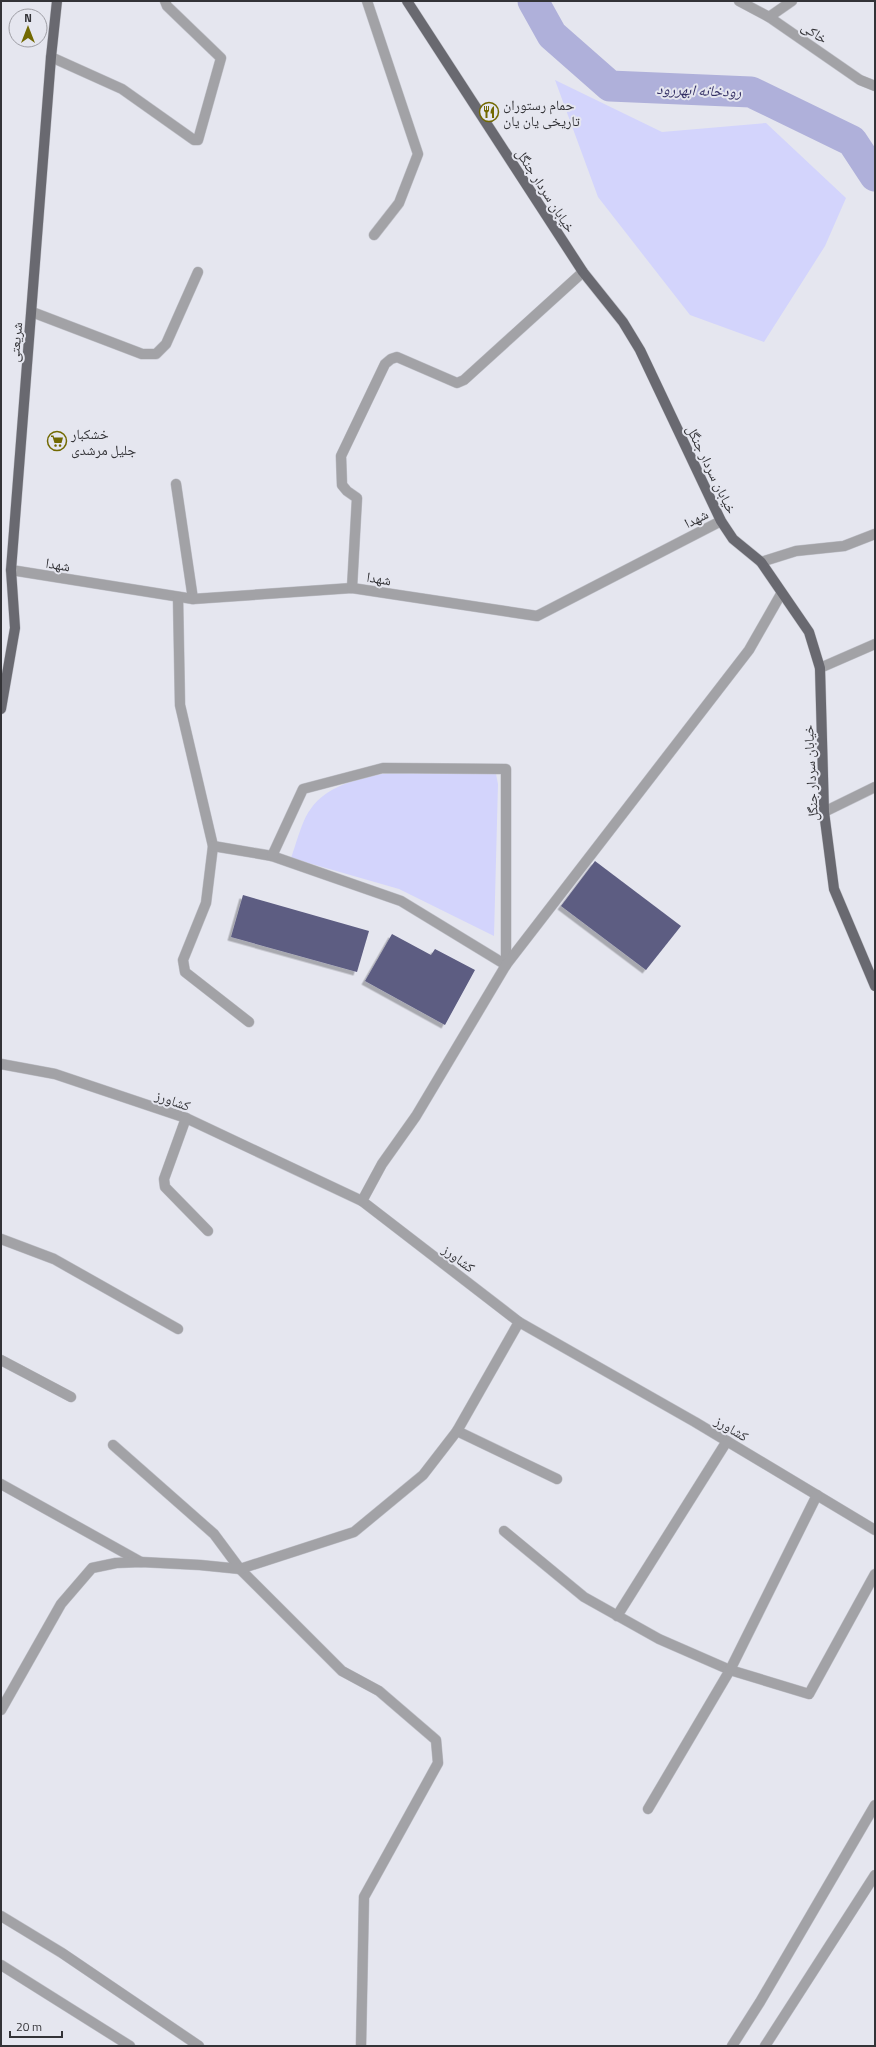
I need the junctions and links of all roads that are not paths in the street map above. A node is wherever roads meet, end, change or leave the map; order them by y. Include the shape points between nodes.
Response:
1 (57, 1) edge
2 (165, 1) edge
3 (367, 1) edge
4 (407, 1) edge
5 (739, 1) edge
6 (792, 1) edge
7 (769, 17) junction
8 (51, 57) junction
9 (875, 86) edge
10 (374, 234) dead end
11 (198, 272) dead end
12 (583, 272) junction
13 (32, 312) junction
14 (176, 484) dead end
15 (721, 521) junction
16 (875, 534) edge
17 (761, 562) junction
18 (11, 570) junction
19 (352, 588) junction
20 (782, 594) junction
21 (178, 597) junction
22 (193, 599) junction
23 (875, 644) edge
24 (820, 668) junction
25 (1, 709) edge
26 (875, 787) edge
27 (824, 812) junction
28 (213, 846) junction
29 (272, 856) junction
30 (506, 965) junction
31 (875, 986) edge
32 (250, 1022) dead end
33 (1, 1064) edge
34 (186, 1118) junction
35 (362, 1201) junction
36 (208, 1230) dead end
37 (1, 1239) edge
38 (519, 1322) junction
39 (178, 1329) dead end
40 (1, 1360) edge
41 (71, 1397) dead end
42 (457, 1431) junction
43 (727, 1441) junction
44 (113, 1445) dead end
45 (557, 1479) dead end
46 (1, 1484) edge
47 (817, 1496) junction
48 (875, 1530) edge
49 (504, 1531) dead end
50 (141, 1562) junction
51 (240, 1569) junction
52 (875, 1574) edge
53 (617, 1616) junction
54 (730, 1670) junction
55 (1, 1710) edge
56 (875, 1805) edge
57 (648, 1809) dead end
58 (875, 1875) edge
59 (1, 1916) edge
60 (1, 1966) edge
61 (130, 2046) edge
62 (198, 2046) edge
63 (361, 2046) edge
64 (732, 2046) edge
65 (765, 2046) edge

1 - 8 main road, شریعتی
2 - 8 street via 167,6 221,58 198,140 122,89
3 - 10 street via 418,154 399,203
4 - 12 main road, خیابان سردار جنگل
5 - 7 street, خاکی
6 - 7 street
7 - 9 street, خاکی via 860,80
8 - 13 main road, شریعتی
11 - 13 street via 166,344 156,354 142,354
12 - 15 main road, خیابان سردار جنگل via 623,322 640,350
12 - 19 street via 464,380 457,383 447,380 398,357 385,364 341,456 342,484 347,492 357,498
13 - 18 main road, شریعتی
14 - 22 street
15 - 17 main road, خیابان سردار جنگل via 733,539
15 - 19 street, شهدا via 537,616
16 - 17 street via 844,546 796,551
17 - 20 main road, خیابان سردار جنگل
18 - 21 street, شهدا
18 - 25 main road, شریعتی via 15,628
19 - 22 street, شهدا
20 - 24 main road, خیابان سردار جنگل via 809,632
20 - 30 street via 749,650
21 - 22 street, شهدا
21 - 28 street via 180,705
23 - 24 street
24 - 27 main road, خیابان سردار جنگل
26 - 27 street
27 - 31 main road, خیابان سردار جنگل via 834,890
28 - 29 street
28 - 32 street via 206,903 183,960 185,972
29 - 30 street via 401,901
29 - 30 street via 303,789 383,768 506,768
30 - 35 street via 416,1116 382,1164
33 - 34 street, کشاورز via 55,1074
34 - 35 street, کشاورز
34 - 36 street via 164,1179 165,1187
35 - 38 street, کشاورز
37 - 39 street via 54,1259
38 - 42 street
38 - 43 street, کشاورز
40 - 41 street
42 - 45 street
42 - 51 street via 423,1475 354,1532
43 - 47 street, کشاورز
43 - 53 street
44 - 51 street via 214,1534
46 - 50 street
47 - 48 street, کشاورز
47 - 54 street
49 - 53 street via 584,1597
50 - 51 street
50 - 55 street via 116,1563 92,1568 61,1604
51 - 63 street via 342,1671 379,1691 436,1740 438,1763 364,1897
52 - 54 street via 810,1694
53 - 54 street via 659,1640
54 - 57 street
56 - 64 street
58 - 65 street
59 - 62 street via 62,1953
60 - 61 street

